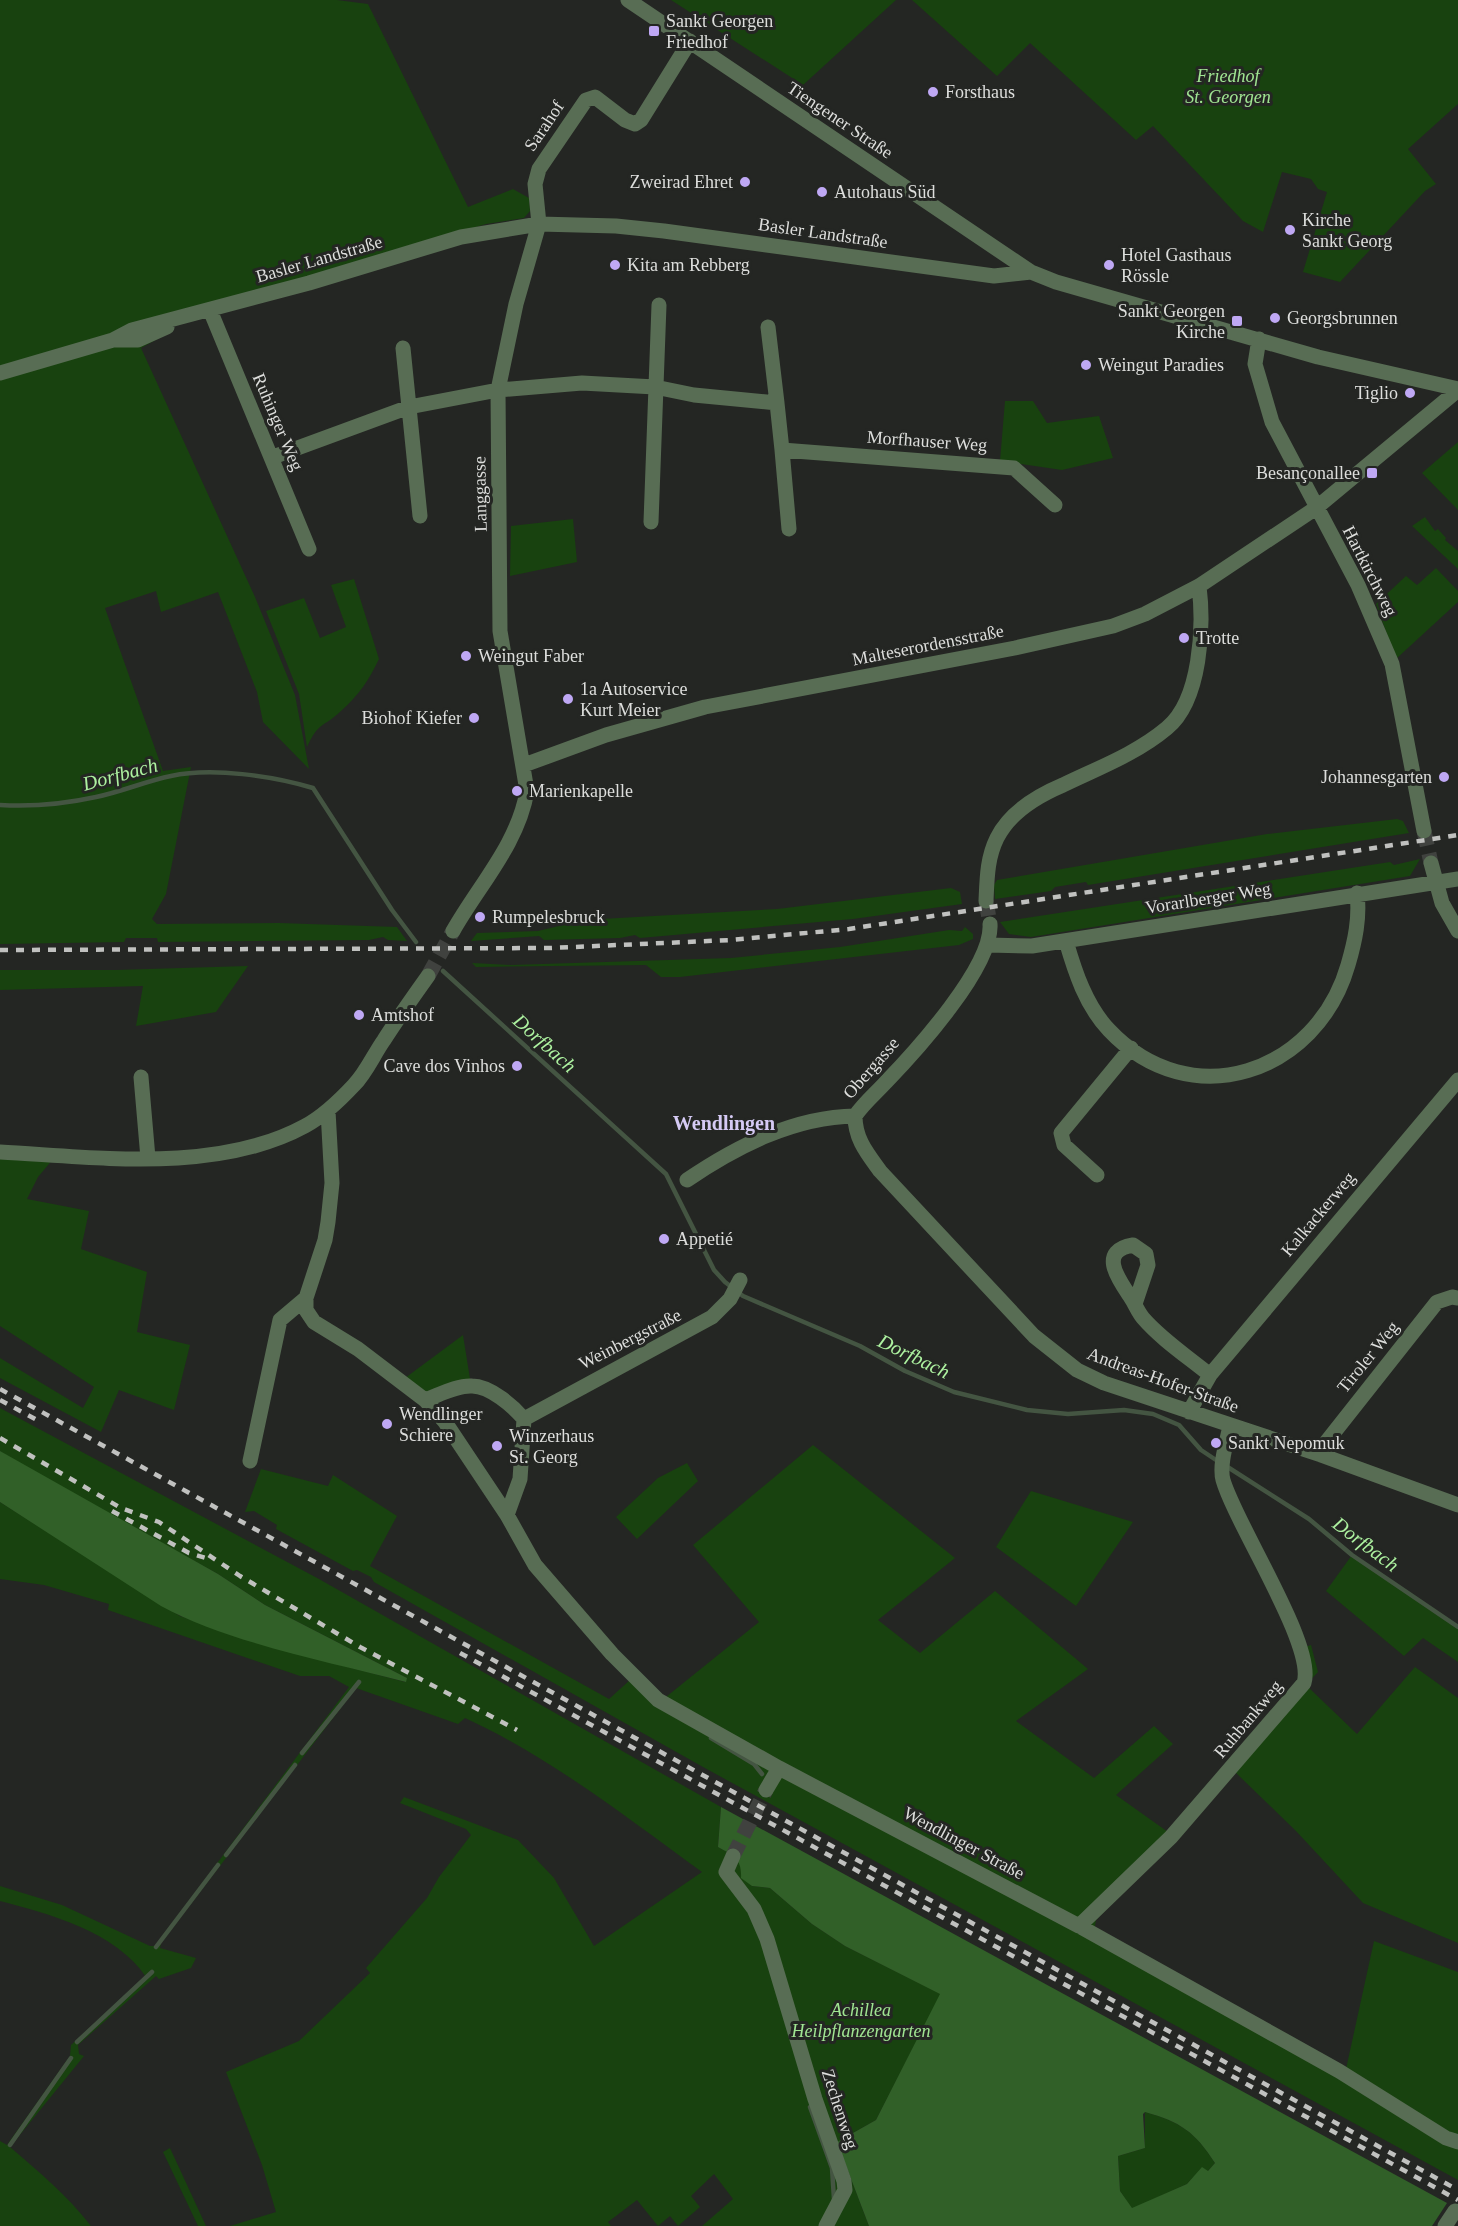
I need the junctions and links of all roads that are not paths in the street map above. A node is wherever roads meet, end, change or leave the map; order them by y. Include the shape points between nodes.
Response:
1 (628, 0) edge
2 (690, 42) junction
3 (539, 224) junction
4 (1031, 273) junction
5 (659, 305) dead end
6 (210, 310) junction
7 (768, 327) dead end
8 (1259, 339) junction
9 (403, 348) dead end
10 (0, 374) edge
11 (655, 387) junction
12 (1458, 389) edge
13 (498, 390) junction
14 (777, 403) junction
15 (409, 407) junction
16 (783, 450) junction
17 (273, 457) junction
18 (1055, 505) dead end
19 (1316, 508) junction
20 (420, 516) dead end
21 (651, 522) dead end
22 (789, 529) dead end
23 (309, 549) dead end
24 (1199, 586) junction
25 (524, 765) junction
26 (1424, 831) tunnel mouth
27 (1431, 863) tunnel mouth
28 (1458, 879) edge
29 (1435, 882) junction
30 (1357, 893) junction
31 (986, 900) tunnel mouth
32 (990, 924) tunnel mouth
33 (453, 931) tunnel mouth
34 (1458, 931) edge
35 (1066, 940) junction
36 (988, 945) junction
37 (428, 976) tunnel mouth
38 (1131, 1048) junction
39 (141, 1077) dead end
40 (1458, 1080) edge
41 (328, 1111) junction
42 (855, 1116) junction
43 (0, 1152) edge
44 (148, 1158) junction
45 (1097, 1174) dead end
46 (687, 1180) dead end
47 (737, 1287) dead end
48 (306, 1298) junction
49 (1458, 1298) edge
50 (1135, 1304) dead end
51 (1210, 1375) junction
52 (425, 1400) junction
53 (1189, 1412) junction
54 (524, 1419) junction
55 (1230, 1426) junction
56 (1321, 1455) junction
57 (250, 1461) dead end
58 (1458, 1506) edge
59 (507, 1515) junction
60 (779, 1768) junction
61 (766, 1790) tunnel mouth
62 (733, 1856) tunnel mouth
63 (1079, 1926) junction
64 (1458, 2142) edge
65 (1455, 2211) dead end
66 (826, 2226) edge
67 (1445, 2226) edge

1 - 2 street, Tiengener Straße
2 - 3 street, Sarahof via 635,124 595,97 586,100 539,169 535,184
2 - 4 street, Tiengener Straße
3 - 4 street, Basler Landstraße via 664,231 994,276
3 - 6 street, Basler Landstraße via 461,237
3 - 13 street, Langgasse via 516,304
4 - 8 street, Basler Landstraße
5 - 11 street
6 - 10 street, Basler Landstraße via 132,330 113,340
6 - 17 street, Ruhinger Weg
7 - 14 street
8 - 12 street, Basler Landstraße via 1342,363
8 - 19 street, Hartkirchweg via 1255,364 1265,402
9 - 15 street
11 - 13 street via 582,383
11 - 14 street
11 - 21 street
12 - 19 street, Malteserordensstraße
13 - 15 street
13 - 25 street, Langgasse via 501,631
14 - 16 street
15 - 17 street
15 - 20 street
16 - 18 street, Morfhauser Weg via 1014,468
16 - 22 street
17 - 23 street, Ruhinger Weg
19 - 24 street, Malteserordensstraße
19 - 26 street, Hartkirchweg via 1358,585 1392,664
24 - 25 street, Malteserordensstraße via 1113,626 937,664 705,707 606,735
24 - 31 street via 1200,637 1192,685 1181,711 1168,727 1132,751 1045,793 1017,813 997,838 989,859
25 - 33 street via 527,791 514,834
27 - 29 street
28 - 29 street, Vorarlberger Weg
29 - 30 street, Vorarlberger Weg
29 - 34 street
30 - 35 street, Vorarlberger Weg
30 - 38 street via 1358,922 1341,988 1320,1022 1282,1055 1242,1073 1204,1077 1170,1070
32 - 36 street, Obergasse
35 - 36 street, Vorarlberger Weg via 1032,946
35 - 38 street via 1075,971 1098,1017
36 - 42 street, Obergasse via 963,990
37 - 41 street via 356,1083
38 - 45 street via 1061,1133 1064,1144
39 - 44 street
40 - 51 street, Kalkackerweg
41 - 44 street via 307,1126 259,1146 213,1155
41 - 48 street via 332,1183 326,1240
42 - 46 street, Obergasse via 822,1118 754,1140
42 - 53 street, Andreas-Hofer-Straße via 857,1136 880,1171 1055,1355 1104,1383
43 - 44 street
47 - 54 street, Weinbergstraße via 712,1317
48 - 52 street, Wendlinger Straße via 306,1310 314,1322 358,1349
48 - 57 street via 280,1320
49 - 56 street, Tiroler Weg via 1437,1302 1324,1445
50 - 51 street via 1142,1317
51 - 53 street, Kalkackerweg
52 - 54 street via 471,1385 485,1389
52 - 59 street, Wendlinger Straße via 445,1422
53 - 55 street, Andreas-Hofer-Straße
54 - 59 street via 520,1479
55 - 56 street, Andreas-Hofer-Straße
55 - 63 street, Ruhbankweg via 1222,1479 1300,1644 1304,1683 1171,1837
56 - 58 street, Andreas-Hofer-Straße
59 - 60 street, Wendlinger Straße via 535,1565 612,1654 658,1700
60 - 61 street
60 - 63 street, Wendlinger Straße
62 - 66 street, Zechenweg via 726,1872 754,1909 767,1939 844,2181 845,2190
63 - 64 street, Wendlinger Straße
65 - 67 street

